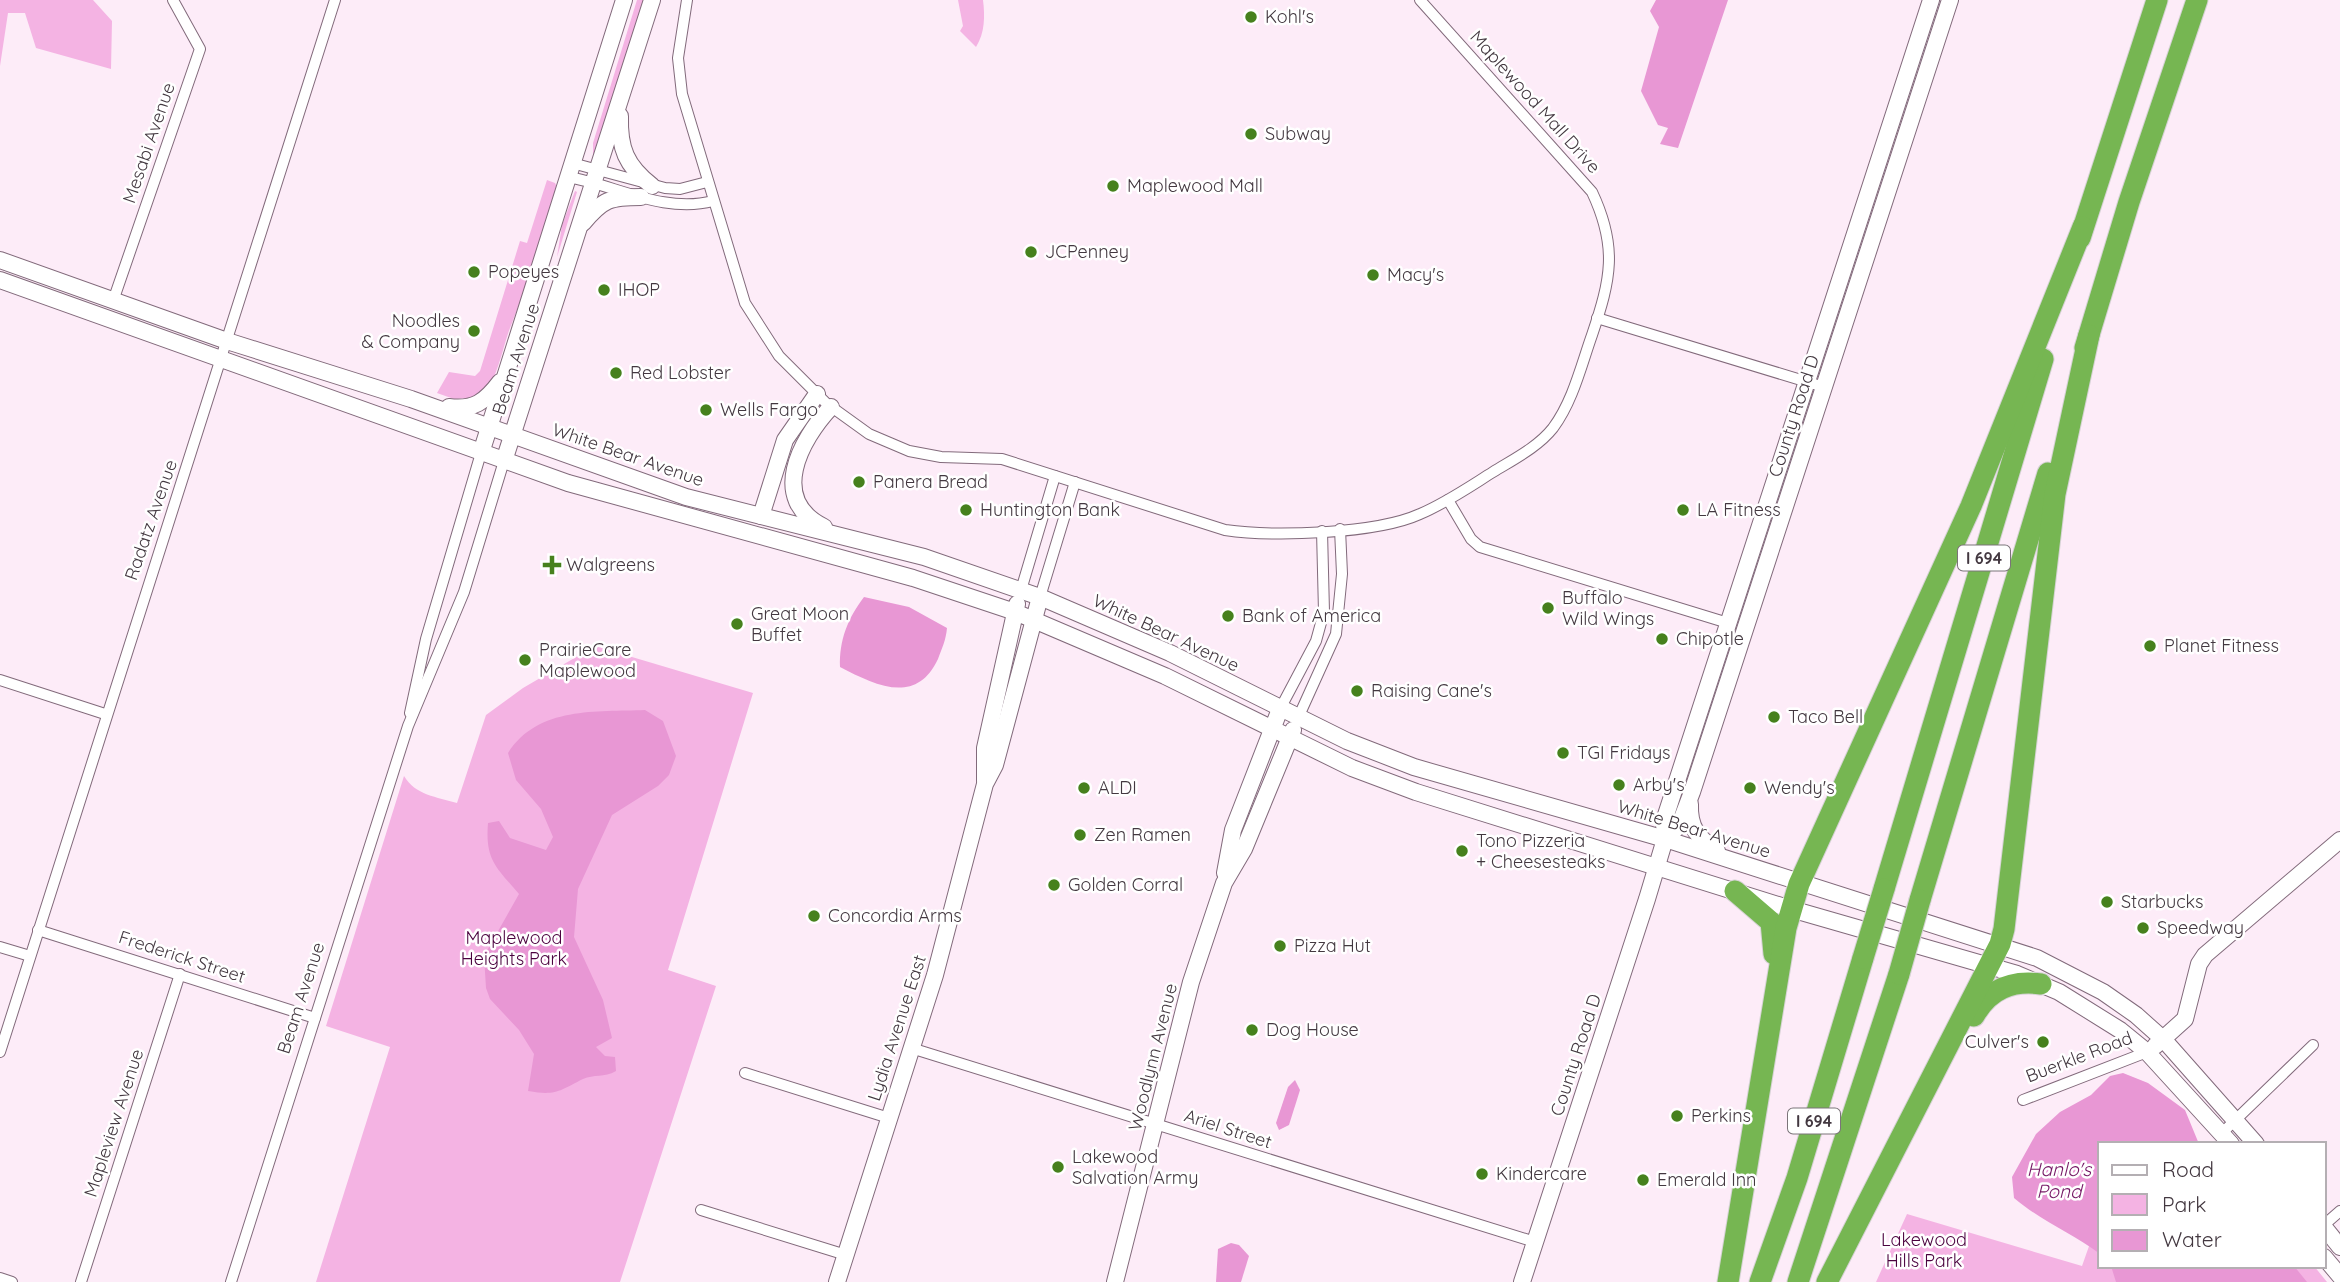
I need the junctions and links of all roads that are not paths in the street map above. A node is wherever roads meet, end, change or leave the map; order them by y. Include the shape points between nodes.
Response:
1 (173, 0) edge
2 (335, 0) edge
3 (624, 0) edge
4 (652, 0) edge
5 (687, 0) edge
6 (1420, 0) edge
7 (2157, 0) edge
8 (2197, 0) edge
9 (1928, 1) edge
10 (1949, 4) edge
11 (621, 99) junction
12 (570, 170) junction
13 (596, 175) junction
14 (707, 182) junction
15 (646, 191) junction
16 (713, 201) junction
17 (2083, 227) junction
18 (579, 228) junction
19 (4, 262) edge
20 (0, 282) edge
21 (113, 301) junction
22 (1597, 318) junction
23 (2089, 335) junction
24 (227, 341) junction
25 (222, 359) junction
26 (508, 372) junction
27 (1807, 384) junction
28 (1824, 387) junction
29 (817, 394) junction
30 (427, 405) junction
31 (831, 407) junction
32 (489, 428) junction
33 (512, 435) junction
34 (481, 453) junction
35 (504, 461) junction
36 (1055, 475) junction
37 (1075, 482) junction
38 (1448, 500) junction
39 (761, 516) junction
40 (1340, 529) junction
41 (1322, 531) junction
42 (842, 536) junction
43 (1021, 590) junction
44 (1040, 597) junction
45 (1015, 612) junction
46 (1033, 619) junction
47 (1727, 623) junction
48 (0, 680) edge
49 (1280, 709) junction
50 (105, 714) junction
51 (1298, 718) junction
52 (408, 726) junction
53 (1270, 730) junction
54 (1288, 739) junction
55 (985, 784) junction
56 (1692, 792) junction
57 (1665, 839) junction
58 (2340, 840) edge
59 (1727, 859) junction
60 (1657, 866) junction
61 (1224, 883) junction
62 (1799, 884) junction
63 (1735, 891) junction
64 (1791, 909) junction
65 (38, 930) junction
66 (2000, 944) junction
67 (0, 947) edge
68 (30, 957) junction
69 (1990, 965) junction
70 (180, 974) junction
71 (2041, 985) junction
72 (1772, 1012) junction
73 (315, 1018) junction
74 (2164, 1040) junction
75 (2313, 1045) dead end
76 (911, 1048) junction
77 (0, 1052) edge
78 (2147, 1052) junction
79 (745, 1073) dead end
80 (2023, 1100) dead end
81 (889, 1118) junction
82 (2236, 1119) junction
83 (1156, 1124) junction
84 (2227, 1138) edge
85 (2254, 1142) edge
86 (1877, 1185) junction
87 (701, 1210) dead end
88 (2340, 1211) edge
89 (2326, 1224) edge
90 (2326, 1229) edge
91 (1535, 1242) junction
92 (2340, 1247) edge
93 (846, 1255) junction
94 (2326, 1259) edge
95 (2340, 1276) edge
96 (0, 1278) edge
97 (12, 1282) edge
98 (81, 1282) edge
99 (231, 1282) edge
100 (837, 1282) edge
101 (1115, 1282) edge
102 (1522, 1282) edge
103 (1728, 1282) edge
104 (1760, 1282) edge
105 (1798, 1282) edge
106 (1827, 1282) edge

1 - 21 street, Mesabi Avenue via 200,49
2 - 24 street, Radatz Avenue
3 - 12 main road, Beam Avenue
4 - 11 main road, Beam Avenue
5 - 14 street, Maplewood Mall Drive via 679,78
6 - 22 street, Maplewood Mall Drive via 1592,192 1603,215 1611,252
7 - 17 highway, I 694
8 - 23 highway, I 694
9 - 10 main road
9 - 27 main road, County Road D
10 - 28 main road, County Road D
11 - 13 main road, Beam Avenue
11 - 15 main road via 621,144 628,165
12 - 13 street
12 - 26 main road, Beam Avenue
13 - 15 street
13 - 18 main road, Beam Avenue
14 - 15 street
14 - 16 street, Maplewood Mall Drive
15 - 16 street via 680,204
15 - 18 main road via 603,202
16 - 29 street, Maplewood Mall Drive via 745,303 779,356
17 - 62 highway via 1971,506
17 - 104 highway, I 694, bridge via 1797,1178
18 - 33 main road, Beam Avenue
19 - 20 street
19 - 21 main road, White Bear Avenue
20 - 25 main road
21 - 24 main road, White Bear Avenue
22 - 27 street
22 - 38 street, Maplewood Mall Drive via 1568,402 1552,428 1534,446
23 - 66 highway via 2055,494
23 - 105 highway, I 694, bridge via 1899,974
24 - 25 street, Radatz Avenue
24 - 30 main road, White Bear Avenue
25 - 34 main road
25 - 50 street, Radatz Avenue
26 - 30 main road via 477,405 462,409
26 - 32 main road, Beam Avenue
27 - 28 street
27 - 47 main road, County Road D
28 - 56 main road, County Road D
29 - 31 street, Maplewood Mall Drive
29 - 39 main road via 785,440
30 - 32 main road, White Bear Avenue
31 - 36 street, Maplewood Mall Drive via 870,434 909,451 941,457 1002,458
31 - 42 main road via 803,446 793,491 812,522
32 - 33 main road, White Bear Avenue
32 - 34 main road, Beam Avenue
33 - 35 main road, Beam Avenue
33 - 39 main road, White Bear Avenue via 686,497
34 - 35 main road
34 - 52 street, Beam Avenue via 426,639
35 - 45 main road via 913,578
35 - 52 street, Beam Avenue via 464,592
36 - 37 street, Maplewood Mall Drive
36 - 43 street
37 - 41 street, Maplewood Mall Drive via 1225,530 1255,534
37 - 44 street
38 - 40 street, Maplewood Mall Drive via 1394,524
38 - 47 street via 1480,547
39 - 42 main road, White Bear Avenue
40 - 41 street, Maplewood Mall Drive
40 - 51 street via 1342,574 1336,634
41 - 49 street via 1324,612 1316,641
42 - 43 main road, White Bear Avenue
43 - 44 main road, White Bear Avenue
43 - 45 main road, Lydia Avenue East
44 - 46 main road, Lydia Avenue East
44 - 49 main road, White Bear Avenue via 1170,653
45 - 46 main road
45 - 55 main road, Lydia Avenue East via 985,748
46 - 53 main road via 1165,676
46 - 55 main road, Lydia Avenue East via 995,765
47 - 57 main road, County Road D via 1664,821
48 - 50 street
49 - 51 main road, White Bear Avenue
49 - 53 main road, Woodlynn Avenue
50 - 65 street, Radatz Avenue
51 - 54 main road, Woodlynn Avenue
51 - 57 main road, White Bear Avenue via 1414,767
52 - 73 street, Beam Avenue
53 - 54 main road
53 - 61 main road, Woodlynn Avenue via 1230,842
54 - 60 main road via 1416,792
54 - 61 main road, Woodlynn Avenue via 1244,849
55 - 76 main road, Lydia Avenue East via 948,931
56 - 57 main road, County Road D via 1679,826
56 - 59 main road via 1689,814 1693,829
57 - 59 main road, White Bear Avenue
57 - 60 main road, County Road D
58 - 74 main road, Buerkle Road via 2204,955 2185,1019
59 - 62 main road, White Bear Avenue
60 - 63 main road
60 - 91 main road, County Road D
61 - 83 main road, Woodlynn Avenue via 1185,1006
62 - 64 highway
62 - 66 main road, White Bear Avenue
63 - 64 main road
63 - 72 highway via 1771,922 1775,941
64 - 69 main road
64 - 72 highway
65 - 68 street, Radatz Avenue
65 - 70 street, Frederick Street
66 - 69 highway
66 - 74 main road, White Bear Avenue via 2097,989
67 - 68 street
68 - 77 street, Radatz Avenue
69 - 71 main road
69 - 86 highway
70 - 73 street, Frederick Street
70 - 98 street, Mapleview Avenue
71 - 78 main road via 2087,1008
71 - 86 highway via 2009,985 1981,1004 1936,1091
72 - 103 highway
73 - 99 street, Beam Avenue
74 - 78 main road, Buerkle Road
74 - 82 main road, White Bear Avenue
75 - 82 street
76 - 81 main road, Lydia Avenue East
76 - 83 street, Ariel Street
78 - 80 street, Buerkle Road
78 - 84 main road
79 - 81 street
81 - 93 main road, Lydia Avenue East
82 - 84 street
82 - 85 main road, White Bear Avenue
83 - 91 street, Ariel Street
83 - 101 main road, Woodlynn Avenue
86 - 106 highway
87 - 93 street
88 - 89 street
90 - 92 main road
91 - 102 main road, County Road D
93 - 100 main road, Lydia Avenue East
94 - 95 main road
96 - 97 street

